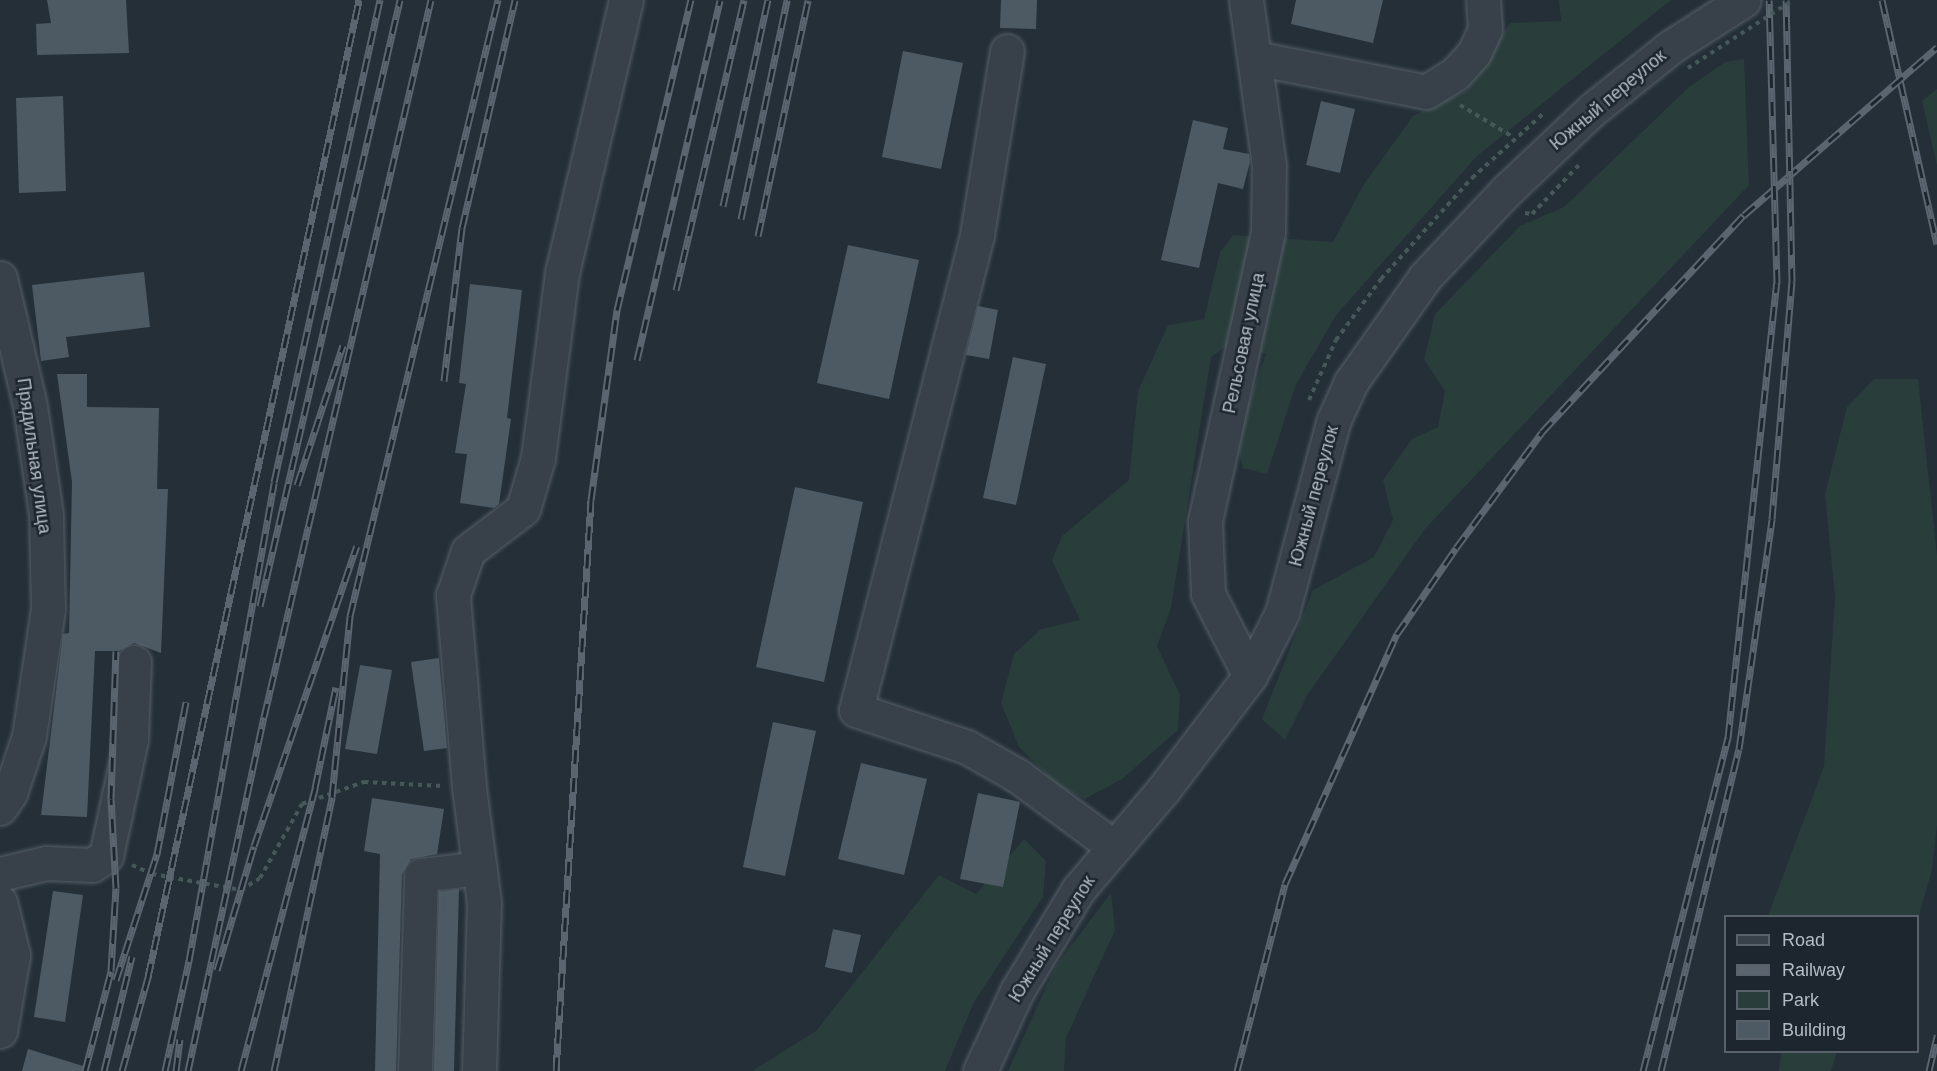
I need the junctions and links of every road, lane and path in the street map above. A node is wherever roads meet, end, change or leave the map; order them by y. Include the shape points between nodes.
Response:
1 (626, 0) edge
2 (1246, 0) edge
3 (1483, 0) edge
4 (1744, 0) edge
5 (1793, 0) edge
6 (1007, 51) dead end
7 (1680, 57) junction
8 (1255, 58) junction
9 (1476, 111) dead end
10 (1513, 137) dead end
11 (0, 278) edge
12 (134, 662) dead end
13 (1250, 676) junction
14 (469, 787) junction
15 (0, 808) edge
16 (1114, 847) junction
17 (106, 856) junction
18 (480, 868) junction
19 (0, 873) edge
20 (0, 902) edge
21 (0, 1031) edge
22 (416, 1071) edge
23 (479, 1071) edge
24 (980, 1071) edge

1 - 14 street via 562,273 535,469 523,509 468,551 455,586
2 - 8 street, Рельсовая улица
3 - 8 street via 1485,29 1474,53 1455,74 1426,92
4 - 7 street, Южный переулок
5 - 7 path, bridge
6 - 16 street via 977,235 856,710 967,747 1018,776
7 - 13 street, Южный переулок via 1593,109 1507,190 1425,277 1351,382 1333,422 1282,613
8 - 13 street, Рельсовая улица via 1269,165 1268,232 1205,522 1208,594
9 - 10 path
11 - 15 street, Прядильная улица via 30,406 46,514 48,609 29,736 10,793
12 - 17 street via 131,739
13 - 16 street, Южный переулок
14 - 17 path via 363,782 312,799 302,804 260,878 241,890 152,874
14 - 18 street
16 - 24 street, Южный переулок via 1072,900 1017,991
17 - 19 street via 92,865 46,863
18 - 22 street via 421,875
18 - 23 street via 484,903
20 - 21 street via 13,955

